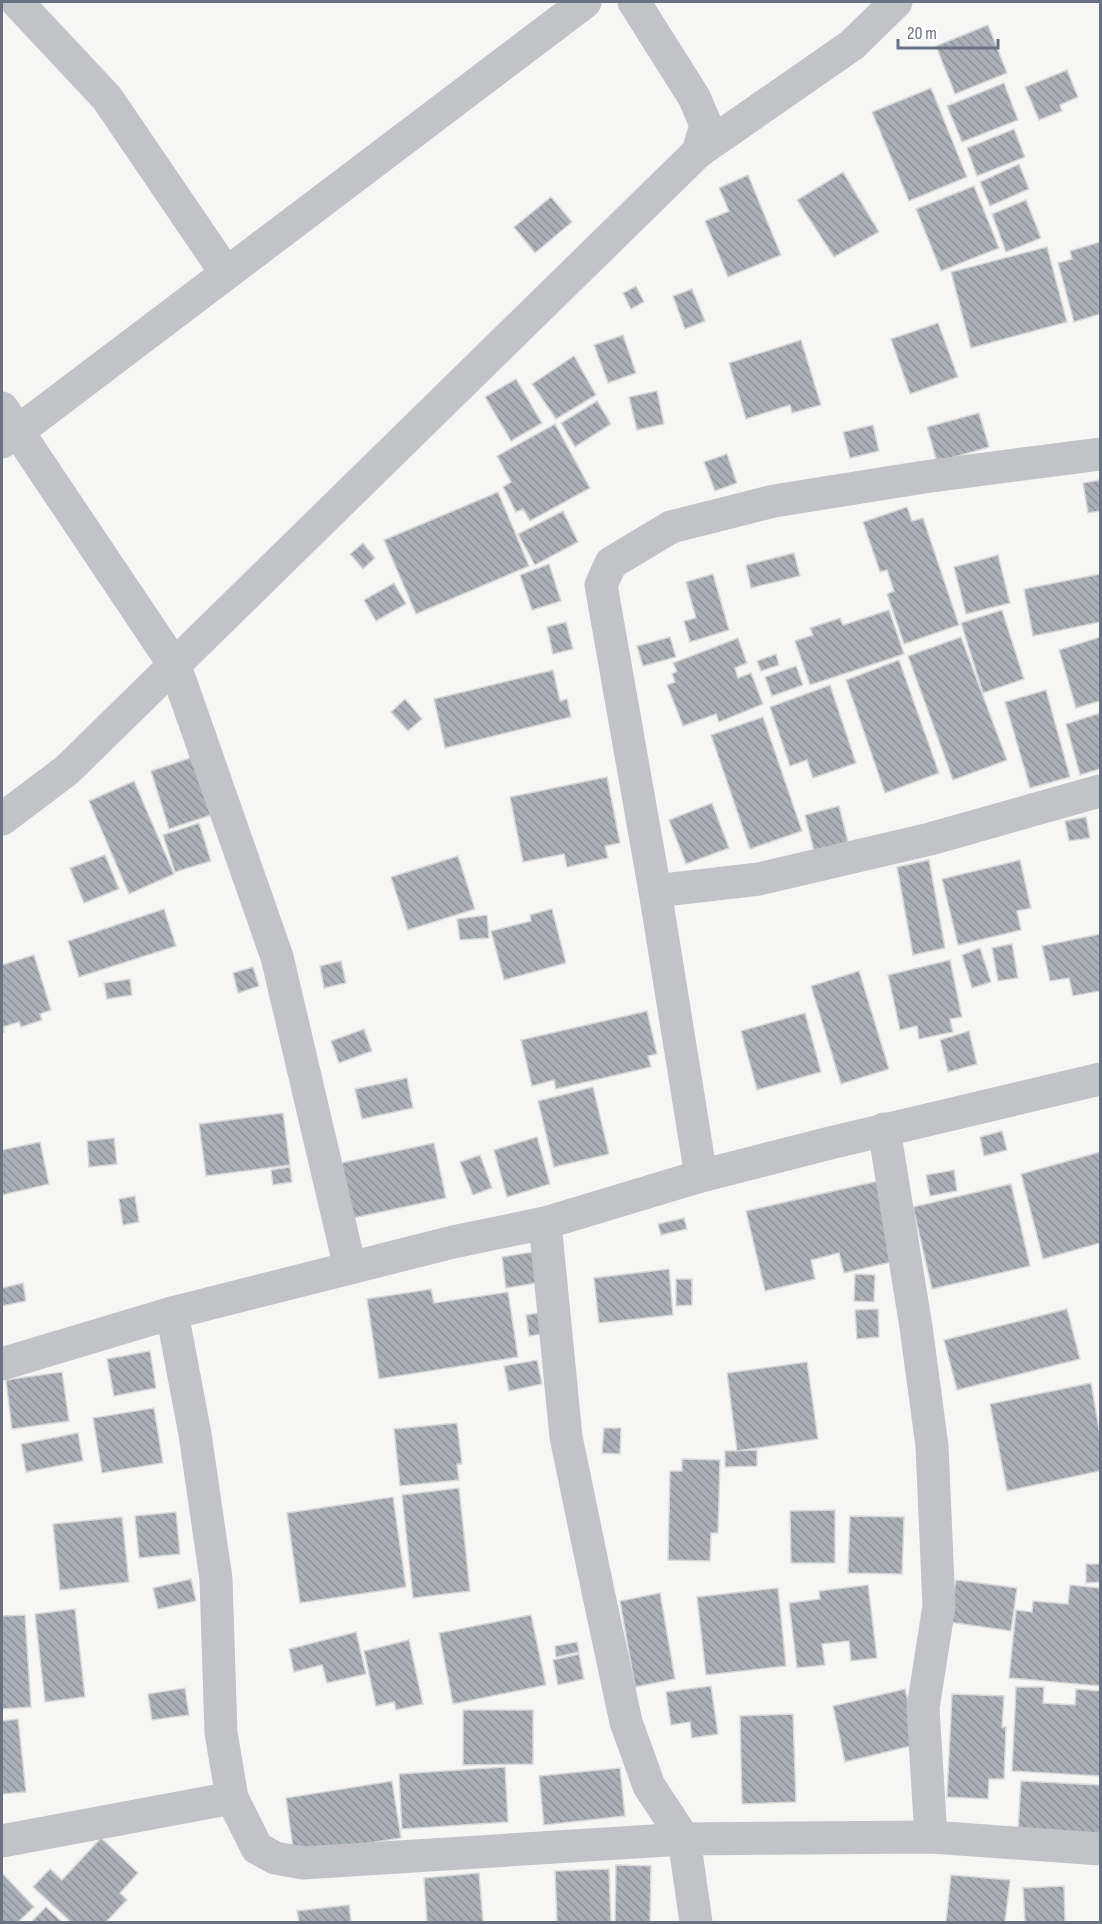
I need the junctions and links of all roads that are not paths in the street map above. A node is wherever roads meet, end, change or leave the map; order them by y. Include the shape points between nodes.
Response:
1 (15, 2) edge
2 (585, 2) edge
3 (634, 2) edge
4 (896, 2) edge
5 (2, 11) edge
6 (698, 152) junction
7 (226, 273) junction
8 (7, 428) edge
9 (1101, 454) edge
10 (175, 666) junction
11 (1101, 791) edge
12 (2, 819) edge
13 (655, 891) junction
14 (1101, 1079) edge
15 (884, 1129) junction
16 (701, 1176) junction
17 (545, 1223) junction
18 (350, 1268) junction
19 (172, 1313) junction
20 (2, 1364) edge
21 (232, 1798) junction
22 (931, 1837) junction
23 (684, 1839) junction
24 (2, 1841) edge
25 (1101, 1849) edge
26 (696, 1923) edge

1 - 5 street
1 - 7 street via 107,98
2 - 7 street
3 - 6 street via 694,97 706,125
4 - 6 street via 852,45
6 - 10 street
7 - 8 street
8 - 10 street
9 - 13 street via 774,501 671,527 611,563 601,585
10 - 12 street via 67,770
10 - 18 street via 277,957
11 - 13 street via 930,839 759,879
13 - 16 street
14 - 15 street
15 - 16 street
15 - 22 street via 932,1446 939,1606 923,1708
16 - 17 street
17 - 18 street
17 - 23 street via 566,1437 626,1722 649,1786
18 - 19 street
19 - 20 street
19 - 21 street via 216,1579 221,1733
21 - 23 street via 256,1848 274,1858 303,1863
21 - 24 street
22 - 23 street
22 - 25 street
23 - 26 street

